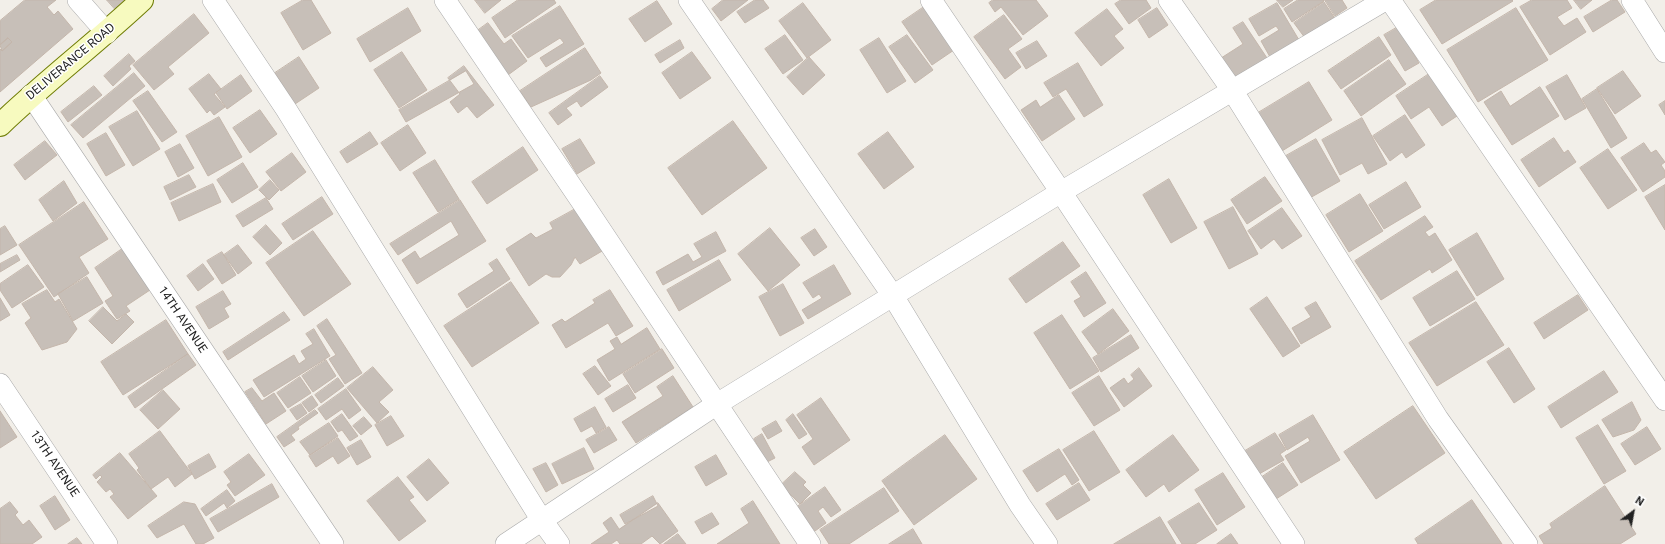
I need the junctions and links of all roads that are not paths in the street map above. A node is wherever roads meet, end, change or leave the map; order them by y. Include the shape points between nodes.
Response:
1 (78, 0) edge
2 (142, 0) edge
3 (213, 0) edge
4 (445, 0) edge
5 (689, 0) edge
6 (931, 0) edge
7 (1169, 0) edge
8 (1385, 0) edge
9 (1390, 0) edge
10 (1632, 0) edge
11 (107, 33) junction
12 (1665, 52) edge
13 (1232, 90) junction
14 (31, 95) junction
15 (0, 125) edge
16 (1062, 192) junction
17 (893, 296) junction
18 (0, 384) edge
19 (1665, 400) edge
20 (717, 404) junction
21 (542, 519) junction
22 (107, 544) edge
23 (333, 544) edge
24 (506, 544) edge
25 (559, 544) edge
26 (810, 544) edge
27 (1047, 544) edge
28 (1294, 544) edge
29 (1527, 544) edge

1 - 11 street
2 - 11 street, DELIVERANCE ROAD
3 - 21 street via 286,109
4 - 20 street
5 - 17 street
6 - 16 street
7 - 13 street
8 - 13 street
9 - 19 street
10 - 12 street
11 - 14 street, DELIVERANCE ROAD
13 - 16 street
13 - 29 street via 1438,419
14 - 15 street, DELIVERANCE ROAD
14 - 23 street, 14TH AVENUE
16 - 17 street
16 - 28 street
17 - 20 street
17 - 27 street via 1020,505
18 - 22 street, 13TH AVENUE
20 - 21 street
20 - 26 street
21 - 24 street
21 - 25 street

